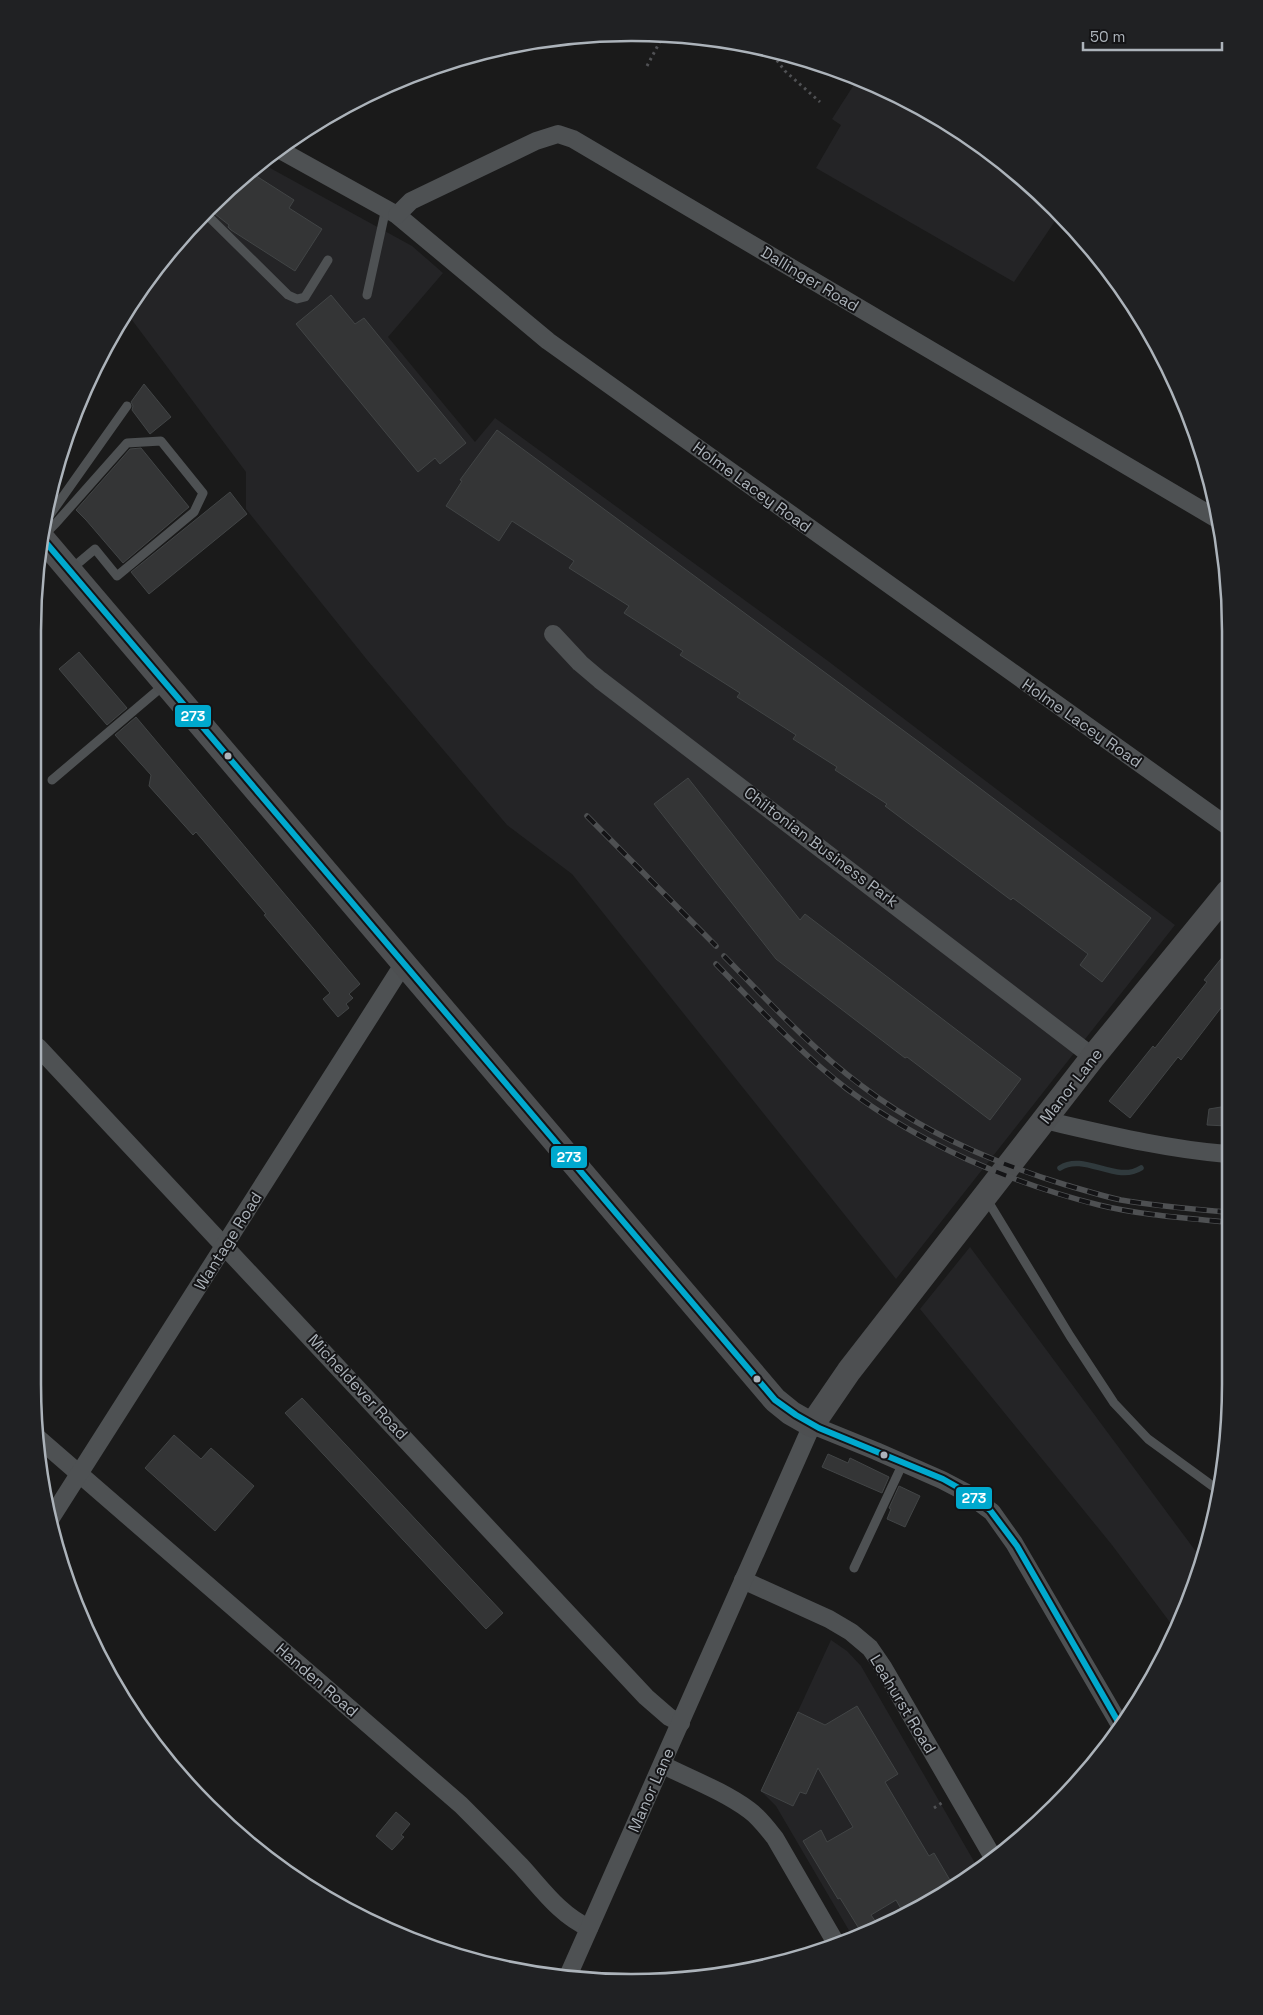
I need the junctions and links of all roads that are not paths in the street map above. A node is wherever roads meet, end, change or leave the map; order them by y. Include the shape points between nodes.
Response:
1 (286, 153) edge
2 (392, 211) junction
3 (210, 218) edge
4 (328, 260) dead end
5 (367, 295) dead end
6 (127, 406) dead end
7 (55, 508) edge
8 (1210, 515) edge
9 (51, 528) edge
10 (48, 544) edge
11 (70, 570) junction
12 (553, 634) dead end
13 (166, 684) junction
14 (52, 780) dead end
15 (1222, 822) edge
16 (1222, 899) edge
17 (404, 963) junction
18 (41, 1049) edge
19 (1093, 1056) junction
20 (1044, 1120) junction
21 (1222, 1154) edge
22 (986, 1197) junction
23 (225, 1246) junction
24 (812, 1425) junction
25 (45, 1444) edge
26 (904, 1463) junction
27 (80, 1474) junction
28 (1212, 1486) edge
29 (56, 1511) edge
30 (854, 1568) dead end
31 (743, 1580) junction
32 (1117, 1719) edge
33 (681, 1723) junction
34 (663, 1765) junction
35 (990, 1853) edge
36 (589, 1928) junction
37 (833, 1938) edge
38 (571, 1970) edge

1 - 2 street, Holme Lacey Road
2 - 5 lane
2 - 8 street, Dallinger Road via 536,141 558,134 573,139
2 - 15 street, Holme Lacey Road via 548,341
3 - 4 lane via 288,295 296,299 305,297
6 - 7 lane
9 - 11 lane via 127,443 161,441 203,493 194,512 117,576 95,549
10 - 11 street
11 - 13 street
12 - 19 street, Chiltonian Business Park via 580,664 600,680
13 - 14 lane
13 - 17 street
16 - 19 street, Manor Lane
17 - 23 street, Wantage Road
17 - 24 street via 775,1400
18 - 23 street, Micheldever Road
19 - 20 street, Manor Lane
20 - 21 street via 1143,1143
20 - 22 street, Manor Lane
22 - 24 street, Manor Lane via 849,1371
22 - 28 lane via 1114,1403 1148,1439
23 - 27 street, Wantage Road
23 - 33 street, Micheldever Road via 646,1697
24 - 26 street
24 - 31 street, Manor Lane
25 - 27 street, Handen Road
26 - 30 lane
26 - 32 street via 966,1492 992,1512 1014,1543
27 - 29 street, Wantage Road
27 - 36 street, Handen Road via 461,1805 563,1913
31 - 33 street, Manor Lane
31 - 35 street, Leahurst Road via 829,1619 870,1648
33 - 34 street, Manor Lane
34 - 36 street, Manor Lane
34 - 37 street via 732,1799 764,1824
36 - 38 street, Manor Lane

